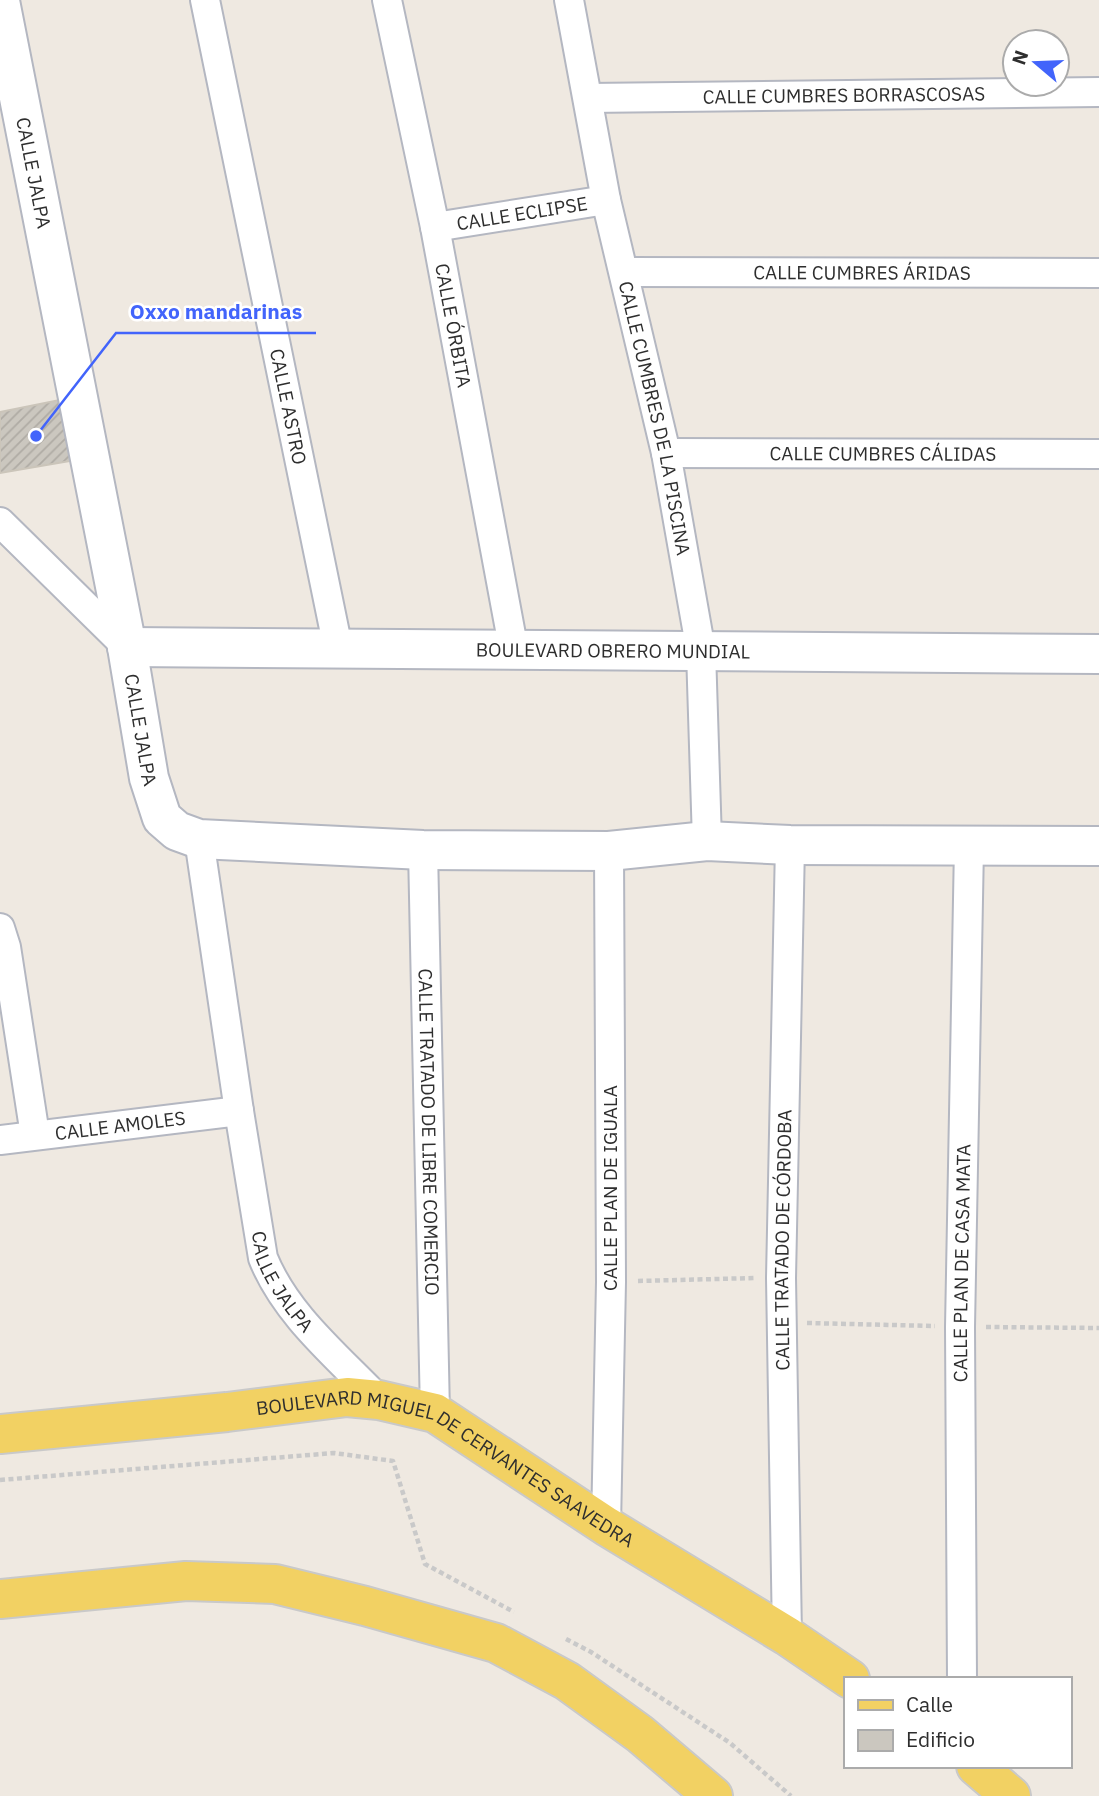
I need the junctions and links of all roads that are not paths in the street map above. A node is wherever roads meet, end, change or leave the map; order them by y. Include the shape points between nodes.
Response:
1 (205, 0) edge
2 (387, 0) edge
3 (569, 0) edge
4 (0, 1) edge
5 (1099, 92) edge
6 (588, 98) junction
7 (606, 200) junction
8 (435, 227) junction
9 (624, 272) junction
10 (1099, 273) edge
11 (666, 453) junction
12 (1099, 454) edge
13 (0, 522) edge
14 (127, 647) junction
15 (338, 648) junction
16 (514, 651) junction
17 (701, 652) junction
18 (1099, 654) edge
19 (199, 839) junction
20 (707, 841) junction
21 (790, 845) junction
22 (969, 846) junction
23 (1099, 846) edge
24 (423, 850) junction
25 (609, 851) junction
26 (0, 928) edge
27 (239, 1111) junction
28 (35, 1135) junction
29 (0, 1140) edge
30 (379, 1400) junction
31 (435, 1413) junction
32 (0, 1434) edge
33 (606, 1526) junction
34 (0, 1599) edge
35 (787, 1636) junction
36 (847, 1677) edge
37 (962, 1677) edge
38 (978, 1768) edge
39 (713, 1796) edge
40 (1011, 1796) edge

1 - 15 street, CALLE ASTRO
2 - 8 street, CALLE ÓRBITA
3 - 6 street, CALLE CUMBRES DE LA PISCINA
4 - 14 street, CALLE JALPA
5 - 6 street, CALLE CUMBRES BORRASCOSAS
6 - 7 street, CALLE CUMBRES DE LA PISCINA
7 - 8 street, CALLE ECLIPSE
7 - 9 street, CALLE CUMBRES DE LA PISCINA
8 - 16 street, CALLE ÓRBITA
9 - 10 street, CALLE CUMBRES ÁRIDAS
9 - 11 street, CALLE CUMBRES DE LA PISCINA
11 - 12 street, CALLE CUMBRES CÁLIDAS
11 - 17 street, CALLE CUMBRES DE LA PISCINA
13 - 14 street
14 - 15 street, BOULEVARD OBRERO MUNDIAL
14 - 19 street, CALLE JALPA via 149,778 162,818 177,831
15 - 16 street, BOULEVARD OBRERO MUNDIAL
16 - 17 street, BOULEVARD OBRERO MUNDIAL
17 - 18 street, BOULEVARD OBRERO MUNDIAL
17 - 20 street, CALLE CUMBRES DE LA PISCINA
19 - 24 street
19 - 27 street, CALLE JALPA
20 - 21 street
20 - 25 street
21 - 22 street
21 - 35 street, CALLE TRATADO DE CÓRDOBA via 780,1278
22 - 23 street
22 - 37 street, CALLE PLAN DE CASA MATA via 960,1327
24 - 25 street
24 - 31 street, CALLE TRATADO DE LIBRE COMERCIO
25 - 33 street, CALLE PLAN DE IGUALA via 611,1282
26 - 28 street
27 - 28 street, CALLE AMOLES
27 - 30 street, CALLE JALPA via 263,1258 271,1278 291,1309
28 - 29 street, CALLE AMOLES
30 - 31 main road, BOULEVARD MIGUEL DE CERVANTES SAAVEDRA
30 - 32 main road, BOULEVARD MIGUEL DE CERVANTES SAAVEDRA via 347,1397
31 - 33 main road, BOULEVARD MIGUEL DE CERVANTES SAAVEDRA
33 - 35 main road, BOULEVARD MIGUEL DE CERVANTES SAAVEDRA
34 - 39 main road via 186,1581 275,1584 365,1606 496,1643 567,1681 640,1734
35 - 36 main road, BOULEVARD MIGUEL DE CERVANTES SAAVEDRA
38 - 40 main road

